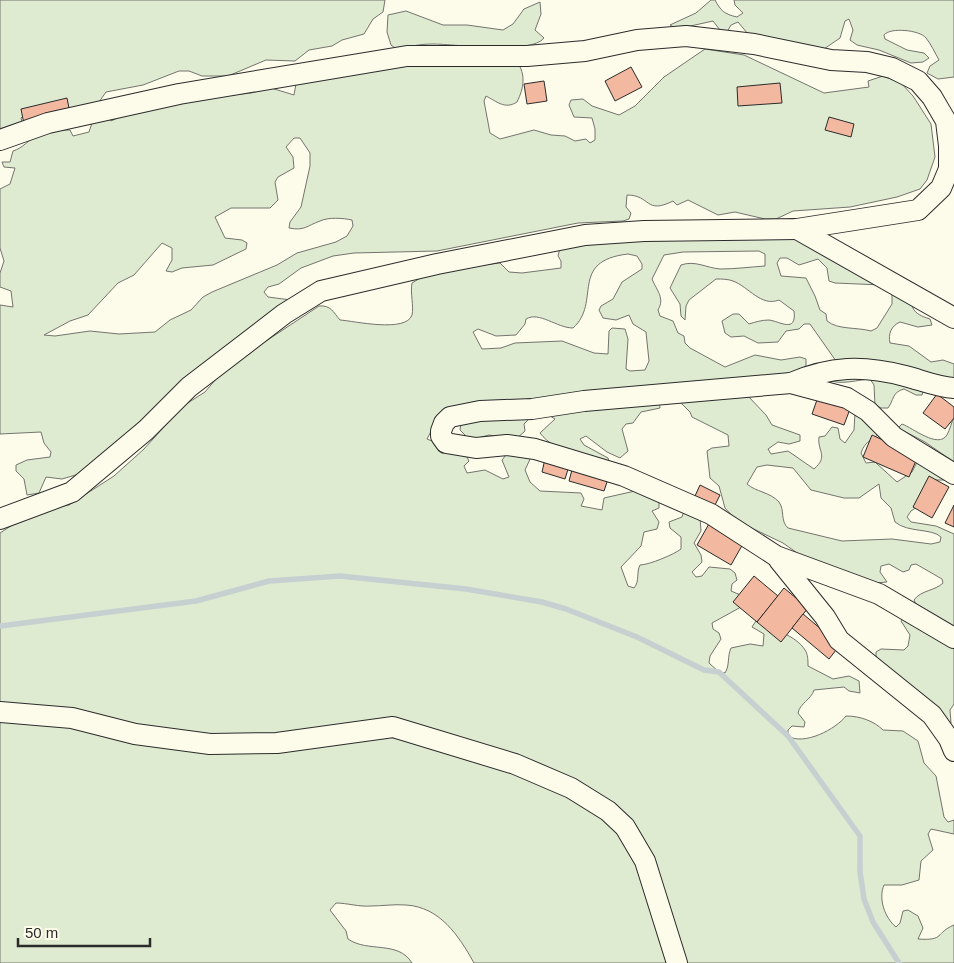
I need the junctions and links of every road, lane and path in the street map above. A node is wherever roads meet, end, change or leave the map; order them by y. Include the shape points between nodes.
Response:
1 (0, 140) edge
2 (797, 229) junction
3 (954, 318) edge
4 (791, 382) junction
5 (954, 388) edge
6 (954, 474) edge
7 (0, 519) edge
8 (776, 556) junction
9 (954, 638) edge
10 (0, 712) edge
11 (954, 751) edge
12 (677, 963) edge

1 - 2 street via 48,122 179,94 406,56 527,56 585,51 652,38 686,36 754,44 831,60 867,62 892,68 918,81 946,121 949,169 941,188 918,210
2 - 3 street
2 - 7 street via 585,235 321,291 284,314 189,387 146,430 72,492
4 - 5 street via 842,367 887,371
4 - 6 street via 847,398 868,411 894,437
4 - 8 street via 584,400 532,409 480,411 450,417 441,431 446,443 476,448 507,445 535,448 624,476 711,514
8 - 9 street via 879,594
8 - 11 street via 820,610 839,640 932,715
10 - 12 street via 72,718 136,734 210,744 277,743 393,727 514,764 571,788 608,811 625,827 645,861

